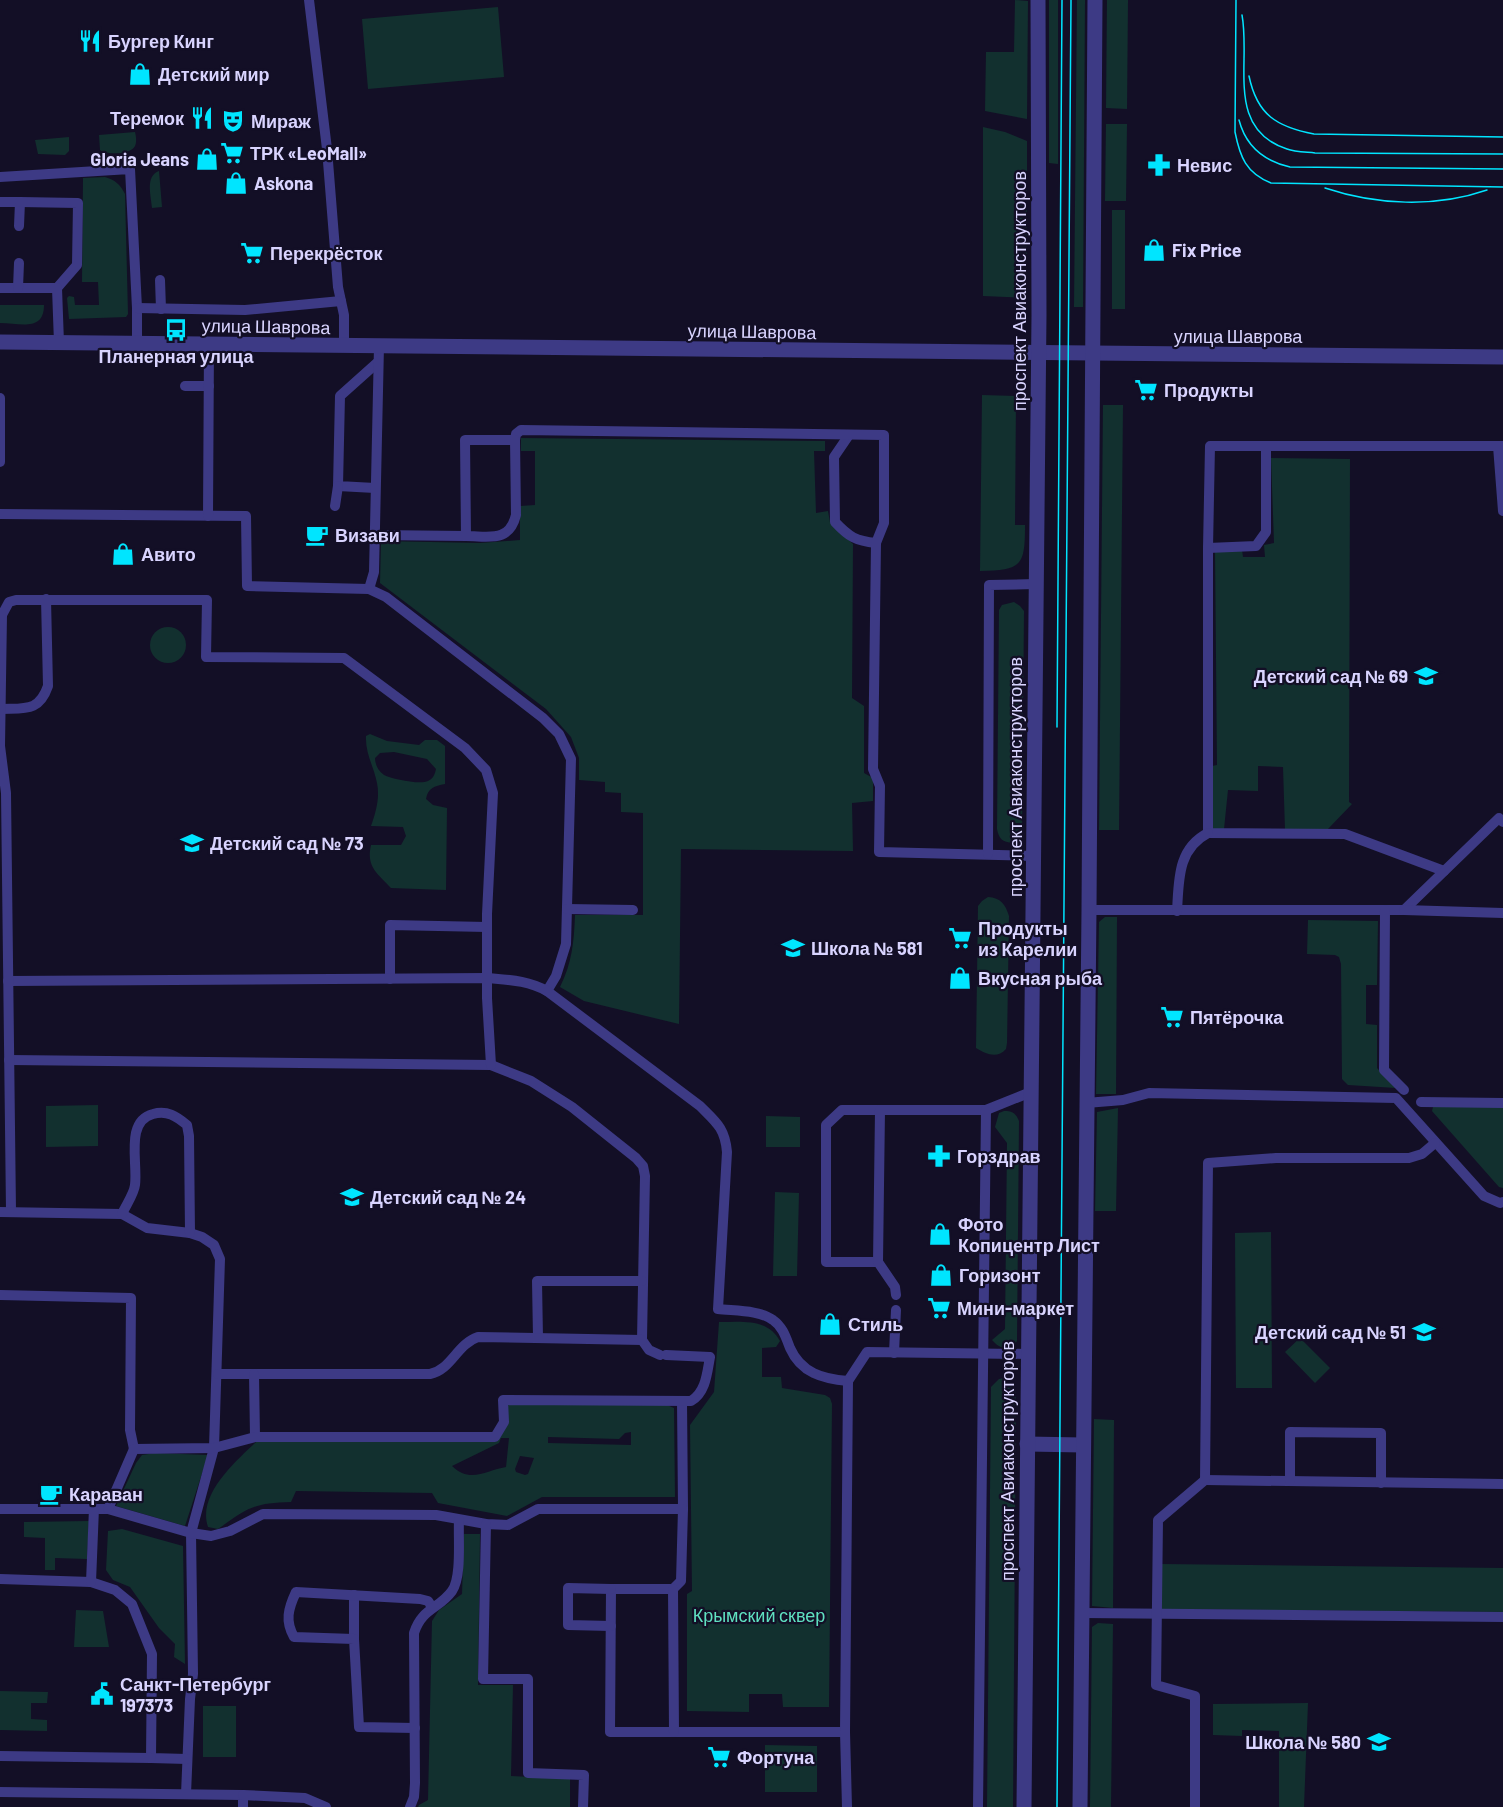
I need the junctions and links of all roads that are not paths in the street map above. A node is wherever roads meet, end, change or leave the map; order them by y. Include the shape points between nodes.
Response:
1 (309, 0) edge
2 (1038, 0) edge
3 (1095, 0) edge
4 (0, 177) edge
5 (0, 202) edge
6 (20, 202) junction
7 (19, 226) dead end
8 (19, 263) dead end
9 (160, 280) dead end
10 (0, 288) edge
11 (18, 288) junction
12 (57, 288) junction
13 (341, 302) junction
14 (137, 309) junction
15 (161, 309) junction
16 (0, 342) edge
17 (59, 343) junction
18 (137, 344) junction
19 (209, 344) junction
20 (344, 346) junction
21 (379, 354) junction
22 (1038, 354) junction
23 (1093, 354) junction
24 (1503, 357) edge
25 (185, 386) dead end
26 (209, 386) junction
27 (0, 398) edge
28 (849, 435) junction
29 (515, 440) junction
30 (1266, 446) junction
31 (1501, 446) edge
32 (0, 462) edge
33 (338, 486) junction
34 (375, 488) junction
35 (334, 506) dead end
36 (1503, 511) edge
37 (0, 514) edge
38 (208, 516) junction
39 (374, 535) junction
40 (466, 536) junction
41 (876, 543) junction
42 (1208, 548) junction
43 (1036, 584) junction
44 (369, 589) junction
45 (46, 599) junction
46 (1, 709) edge
47 (1, 766) edge
48 (1503, 822) edge
49 (1208, 833) junction
50 (988, 854) junction
51 (1033, 856) junction
52 (1444, 871) junction
53 (567, 909) junction
54 (633, 910) dead end
55 (1089, 910) junction
56 (1385, 910) junction
57 (1404, 910) junction
58 (1177, 911) junction
59 (1503, 913) edge
60 (487, 927) junction
61 (487, 978) junction
62 (390, 979) junction
63 (8, 981) junction
64 (547, 991) junction
65 (9, 1060) junction
66 (491, 1065) junction
67 (1404, 1090) dead end
68 (1031, 1092) junction
69 (1421, 1102) dead end
70 (1086, 1103) junction
71 (1503, 1104) edge
72 (880, 1110) junction
73 (986, 1110) junction
74 (1435, 1143) junction
75 (1503, 1202) edge
76 (5, 1212) edge
77 (122, 1214) junction
78 (190, 1233) junction
79 (878, 1262) junction
80 (642, 1281) junction
81 (0, 1295) edge
82 (896, 1295) dead end
83 (896, 1310) dead end
84 (538, 1338) junction
85 (642, 1340) junction
86 (894, 1353) junction
87 (982, 1353) junction
88 (1028, 1354) junction
89 (218, 1374) junction
90 (254, 1374) junction
91 (848, 1381) junction
92 (682, 1401) junction
93 (255, 1437) junction
94 (1027, 1444) junction
95 (1083, 1444) junction
96 (214, 1448) junction
97 (134, 1449) junction
98 (1205, 1480) junction
99 (1290, 1481) junction
100 (1381, 1483) junction
101 (1503, 1484) edge
102 (94, 1508) junction
103 (0, 1509) edge
104 (108, 1509) junction
105 (683, 1509) junction
106 (459, 1520) junction
107 (486, 1524) junction
108 (191, 1533) junction
109 (0, 1580) edge
110 (92, 1582) junction
111 (673, 1588) junction
112 (611, 1589) junction
113 (354, 1595) junction
114 (432, 1607) junction
115 (1082, 1613) junction
116 (1156, 1614) junction
117 (1503, 1617) edge
118 (611, 1626) junction
119 (354, 1639) junction
120 (415, 1728) junction
121 (674, 1731) junction
122 (844, 1732) junction
123 (0, 1756) edge
124 (152, 1758) junction
125 (187, 1759) junction
126 (0, 1792) edge
127 (186, 1794) junction
128 (243, 1795) junction
129 (243, 1807) edge
130 (326, 1807) edge
131 (410, 1807) edge
132 (583, 1807) edge
133 (847, 1807) edge
134 (978, 1807) edge
135 (1024, 1807) edge
136 (1080, 1807) edge
137 (1195, 1807) edge

1 - 13 lane
2 - 22 street, проспект Авиаконструкторов
3 - 23 street
4 - 14 lane via 130,169
5 - 6 lane
6 - 7 lane
6 - 12 lane via 78,203 77,266
8 - 11 lane
9 - 15 lane
10 - 11 lane
11 - 12 lane
12 - 17 lane
13 - 15 lane via 244,310
13 - 20 lane
14 - 15 lane
14 - 18 lane
16 - 17 street, улица Шаврова
17 - 18 street, улица Шаврова
18 - 19 street, улица Шаврова
19 - 20 street, улица Шаврова
19 - 26 lane
20 - 21 street, улица Шаврова
21 - 22 street, улица Шаврова
21 - 33 lane via 340,396
21 - 34 lane
22 - 23 street, улица Шаврова
22 - 43 street, проспект Авиаконструкторов
23 - 24 street, улица Шаврова
23 - 55 street
25 - 26 lane
26 - 38 lane
27 - 32 lane
28 - 29 lane via 521,430
28 - 41 lane via 834,457 835,522 860,541
28 - 41 lane via 884,435 884,523
29 - 40 lane via 514,525 499,536
29 - 40 lane via 465,440
30 - 31 lane
30 - 42 lane via 1266,532 1256,546
30 - 42 lane via 1210,446
31 - 36 lane
33 - 34 lane
33 - 35 lane
34 - 39 lane
37 - 38 lane
38 - 44 lane via 246,516 247,586
39 - 40 lane
39 - 44 lane via 374,572
41 - 50 lane via 873,769 880,786 879,852
42 - 49 lane
43 - 50 lane via 989,585
43 - 51 street, проспект Авиаконструкторов
44 - 53 lane via 386,597 559,734 571,759
45 - 46 lane via 48,686 44,696 38,705
45 - 46 lane via 16,600 4,609
45 - 60 lane via 207,600 206,657 344,658 465,748 486,770 493,793
46 - 47 lane
47 - 63 lane via 6,793
48 - 52 lane via 1499,818
49 - 52 lane via 1334,829
49 - 58 lane via 1197,839 1186,855 1179,875
50 - 51 lane
51 - 68 street, проспект Авиаконструкторов
52 - 57 lane
53 - 54 lane
53 - 64 lane via 566,944
55 - 58 lane
55 - 70 street
56 - 57 lane
56 - 58 lane
56 - 67 lane via 1384,1070
57 - 59 lane
60 - 61 lane
60 - 62 lane via 390,925
61 - 62 lane
61 - 64 lane via 520,980
61 - 66 lane
62 - 63 lane
63 - 65 lane
64 - 91 lane via 700,1106 725,1136 718,1309 773,1319 805,1368 823,1378
65 - 66 lane
65 - 76 lane
66 - 80 lane via 531,1081 572,1107 642,1166
68 - 73 lane
68 - 88 street, проспект Авиаконструкторов
69 - 71 lane
70 - 74 lane via 1149,1093 1396,1098
70 - 95 street
72 - 73 lane
72 - 79 lane
72 - 79 lane via 842,1110 826,1125 826,1262
73 - 87 lane
74 - 75 lane via 1484,1196
74 - 98 lane via 1422,1154 1409,1158 1276,1158 1208,1163
76 - 77 lane
77 - 78 lane via 147,1228
77 - 78 lane via 135,1187 136,1132 140,1121 163,1112 187,1125
78 - 89 lane via 214,1245 220,1259
79 - 82 lane
80 - 84 lane via 537,1281
80 - 85 lane
81 - 97 lane via 131,1298 130,1430
83 - 86 lane
84 - 85 lane
84 - 90 lane via 469,1340 438,1373
85 - 92 lane via 649,1350 663,1355 710,1357 699,1397
86 - 87 lane
86 - 91 lane via 867,1352
87 - 88 lane
87 - 134 lane
88 - 94 street, проспект Авиаконструкторов
89 - 90 lane
89 - 96 lane
90 - 93 lane
91 - 122 lane
92 - 93 lane via 503,1400 504,1422 495,1437
92 - 105 lane
93 - 96 lane
94 - 95 street
94 - 135 street, проспект Авиаконструкторов
95 - 115 street
96 - 97 lane
96 - 108 lane
97 - 104 lane
98 - 99 lane
98 - 116 lane via 1158,1520
99 - 100 lane
99 - 100 lane via 1290,1432 1381,1433
100 - 101 lane
102 - 103 lane
102 - 104 lane
102 - 110 lane
104 - 108 lane
105 - 107 lane via 538,1509 508,1524
105 - 111 lane via 681,1581
106 - 107 lane
106 - 108 lane via 436,1515 263,1514 212,1536
106 - 114 lane via 457,1580 447,1596
107 - 132 lane via 483,1679 528,1679 528,1773 584,1775
108 - 125 lane via 193,1674
109 - 110 lane
110 - 124 lane via 115,1590 132,1604 148,1641 152,1654
111 - 112 lane
111 - 121 lane
112 - 118 lane
112 - 118 lane via 568,1588 568,1625
113 - 114 lane via 420,1599
113 - 119 lane
113 - 119 lane via 296,1592 288,1608 288,1626 294,1637
114 - 120 lane via 417,1624 414,1634
115 - 116 lane
115 - 136 street
116 - 117 lane
116 - 137 lane via 1156,1685 1195,1696
118 - 121 lane via 610,1732
119 - 120 lane via 359,1727
120 - 131 lane via 414,1797
121 - 122 lane
122 - 133 lane
123 - 124 lane
124 - 125 lane
125 - 127 lane
126 - 127 lane
127 - 128 lane
128 - 129 lane
128 - 130 lane via 305,1798

